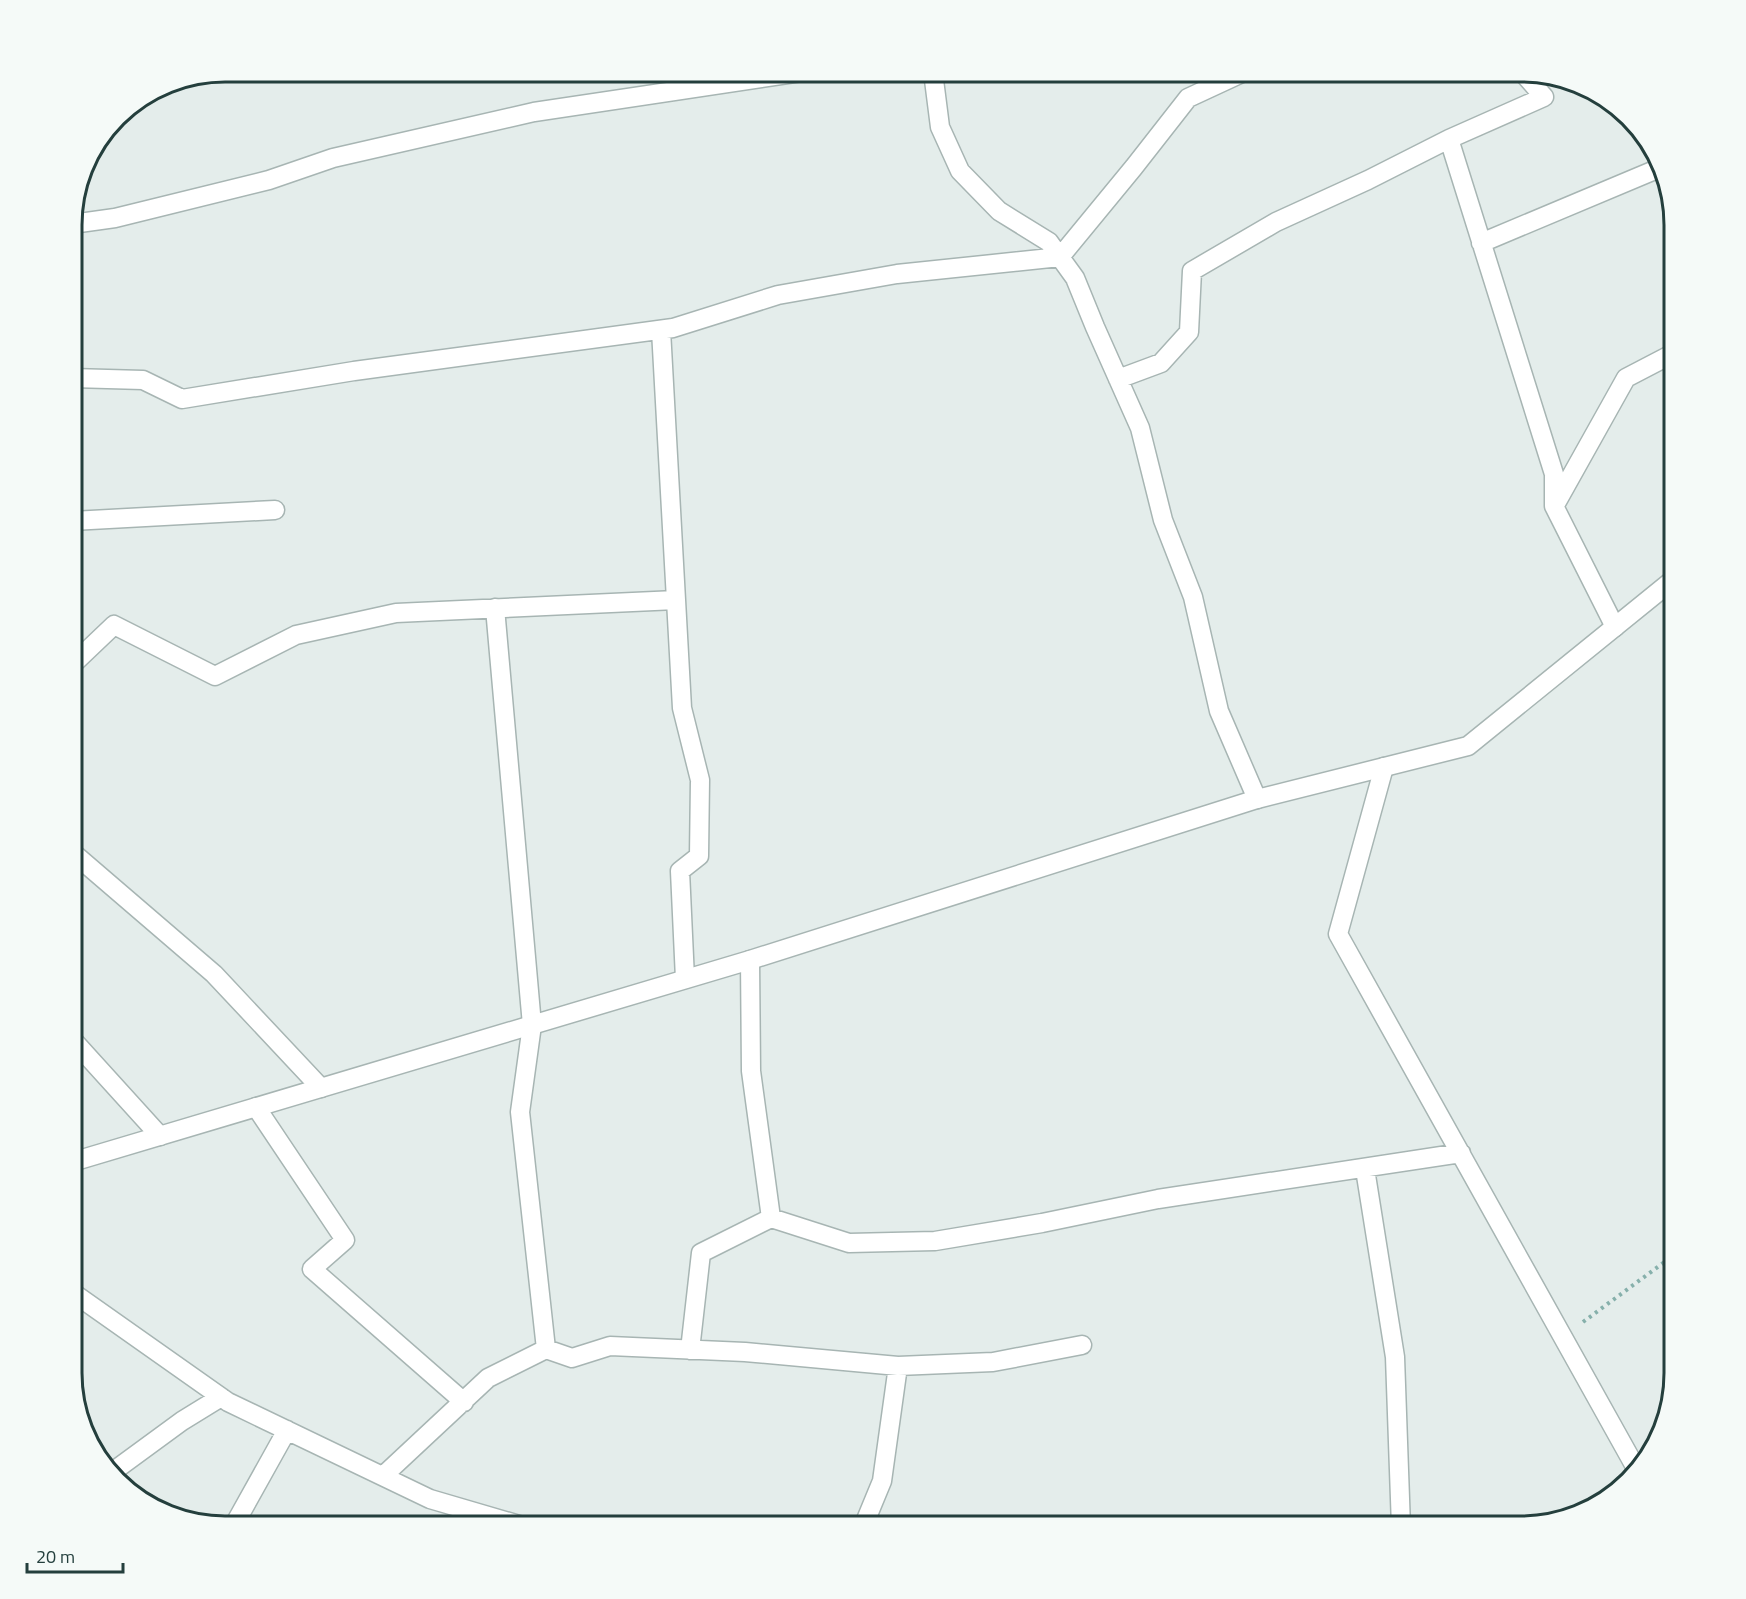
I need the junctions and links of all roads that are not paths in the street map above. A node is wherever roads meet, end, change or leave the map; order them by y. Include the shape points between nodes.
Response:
1 (728, 83) edge
2 (934, 83) edge
3 (1221, 83) edge
4 (1532, 84) edge
5 (1449, 139) junction
6 (1653, 171) edge
7 (83, 222) edge
8 (1481, 243) junction
9 (1060, 257) junction
10 (661, 330) junction
11 (1663, 359) edge
12 (83, 378) edge
13 (1118, 379) junction
14 (1554, 506) junction
15 (275, 510) dead end
16 (83, 519) edge
17 (1663, 588) edge
18 (676, 600) junction
19 (495, 608) junction
20 (1615, 627) junction
21 (83, 655) edge
22 (1384, 766) junction
23 (1257, 799) junction
24 (83, 861) edge
25 (750, 960) junction
26 (685, 979) junction
27 (532, 1025) junction
28 (83, 1051) edge
29 (321, 1088) junction
30 (256, 1107) junction
31 (159, 1136) junction
32 (1461, 1153) junction
33 (83, 1159) edge
34 (1365, 1169) junction
35 (771, 1218) junction
36 (83, 1300) edge
37 (1082, 1345) dead end
38 (546, 1349) junction
39 (690, 1350) junction
40 (898, 1366) junction
41 (221, 1397) junction
42 (464, 1402) junction
43 (287, 1430) junction
44 (1633, 1462) edge
45 (118, 1468) edge
46 (383, 1476) junction
47 (239, 1516) edge
48 (488, 1516) edge
49 (867, 1516) edge
50 (1401, 1516) edge

1 - 7 street via 534,112 333,158 269,180 115,218
2 - 9 street via 940,127 960,171 999,211 1049,242
3 - 9 street via 1188,98
4 - 5 street via 1544,97
5 - 8 street
5 - 13 street via 1276,222 1192,271 1189,332 1161,363
6 - 8 street
8 - 14 street via 1554,474
9 - 10 street via 897,274 778,295
9 - 13 street via 1075,278
10 - 12 street via 354,371 182,399 142,380
10 - 18 street
11 - 14 street via 1626,378
13 - 23 street via 1140,428 1163,520 1193,597 1219,711
14 - 20 street
15 - 16 street
17 - 20 street
18 - 19 street
18 - 26 street via 682,708 700,780 699,856 680,871
19 - 21 street via 396,613 296,634 215,676 114,625
19 - 27 street
20 - 22 street via 1468,746
22 - 23 street
22 - 32 street via 1338,934
23 - 25 street
24 - 29 street via 214,974
25 - 26 street
25 - 35 street via 751,1071
26 - 27 street
27 - 29 street
27 - 38 street via 520,1112
28 - 31 street
29 - 30 street
30 - 31 street
30 - 42 street via 345,1240 312,1269
31 - 33 street
32 - 34 street
32 - 44 street
34 - 35 street via 1158,1199 935,1241 849,1243
34 - 50 street via 1395,1357
35 - 39 street via 701,1253
36 - 41 street
37 - 40 street via 993,1362
38 - 39 street via 572,1358 610,1346
38 - 42 street via 488,1378
39 - 40 street
40 - 49 street via 882,1480
41 - 43 street
41 - 45 street
42 - 46 street
43 - 46 street
43 - 47 street
46 - 48 street via 430,1499

